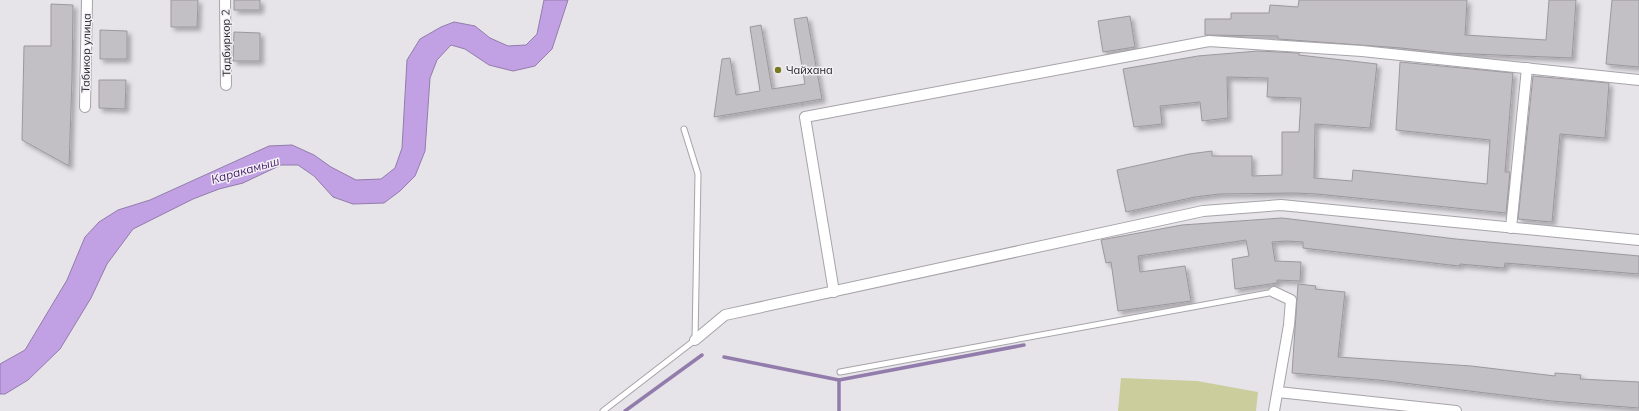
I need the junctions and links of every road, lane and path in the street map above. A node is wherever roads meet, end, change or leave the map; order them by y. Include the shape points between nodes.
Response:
1 (87, 0) edge
2 (225, 0) edge
3 (1527, 68) junction
4 (1639, 80) edge
5 (226, 85) dead end
6 (85, 107) dead end
7 (684, 129) dead end
8 (1511, 228) junction
9 (1639, 240) edge
10 (834, 292) junction
11 (1274, 292) joint
12 (695, 340) junction
13 (840, 372) dead end
14 (1278, 392) junction
15 (1373, 406) edge
16 (603, 411) edge
17 (1274, 411) edge
18 (1456, 411) edge

1 - 6 street, Табикор улица
2 - 5 street, Тадбиркор 2
3 - 4 street
3 - 8 street
3 - 10 street via 1362,51 1209,42 805,117
7 - 12 lane via 698,174
8 - 9 street
8 - 10 street via 1281,204 1203,211
10 - 12 street via 725,316
11 - 13 lane
11 - 14 street via 1291,300
12 - 16 lane
14 - 15 street
14 - 17 street
15 - 18 street

